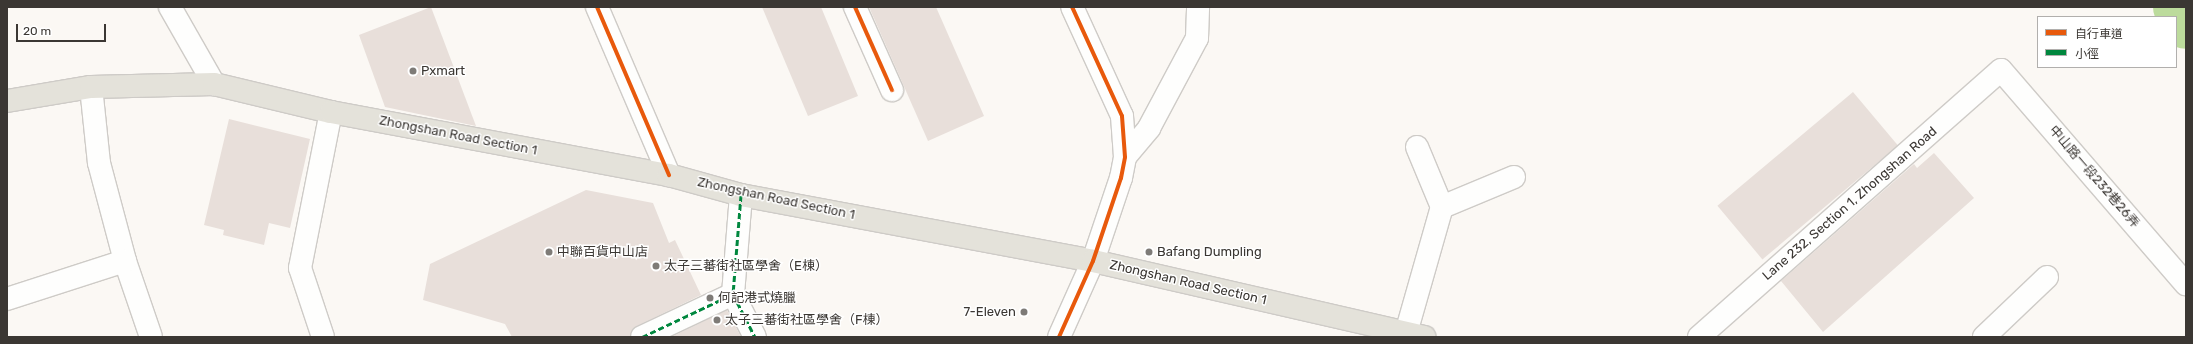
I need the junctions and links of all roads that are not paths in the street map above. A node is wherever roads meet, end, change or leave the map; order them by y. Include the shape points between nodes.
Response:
1 (170, 7) edge
2 (598, 7) edge
3 (856, 7) edge
4 (1072, 7) edge
5 (1198, 7) edge
6 (2001, 70) joint
7 (214, 84) junction
8 (91, 87) junction
9 (892, 90) dead end
10 (8, 99) edge
11 (331, 112) junction
12 (1417, 147) dead end
13 (1125, 157) junction
14 (669, 175) junction
15 (1514, 177) dead end
16 (741, 195) junction
17 (1442, 207) junction
18 (125, 261) junction
19 (1093, 261) junction
20 (2047, 277) dead end
21 (2186, 284) edge
22 (733, 294) junction
23 (7, 300) edge
24 (1415, 335) edge
25 (151, 337) edge
26 (323, 337) edge
27 (642, 337) edge
28 (755, 337) edge
29 (1059, 337) edge
30 (1699, 337) edge
31 (1984, 337) edge

1 - 7 street
2 - 14 street
3 - 9 street
4 - 13 street via 1122,116
5 - 13 street via 1197,38 1149,128
6 - 21 street, 中山路一段232巷26弄
6 - 30 street, Lane 232, Section 1, Zhongshan Road
7 - 8 main road, Zhongshan Road Section 1
7 - 11 main road, Zhongshan Road Section 1
8 - 10 main road, Zhongshan Road Section 1
8 - 18 street via 99,163
11 - 14 main road, Zhongshan Road Section 1
11 - 26 street via 300,268
12 - 17 street
13 - 19 street via 1121,178
14 - 16 main road, Zhongshan Road Section 1
15 - 17 street
16 - 19 main road, Zhongshan Road Section 1
16 - 22 street
17 - 24 street
18 - 23 street
18 - 25 street
19 - 24 main road, Zhongshan Road Section 1
19 - 29 street
20 - 31 street
22 - 27 street
22 - 28 street

